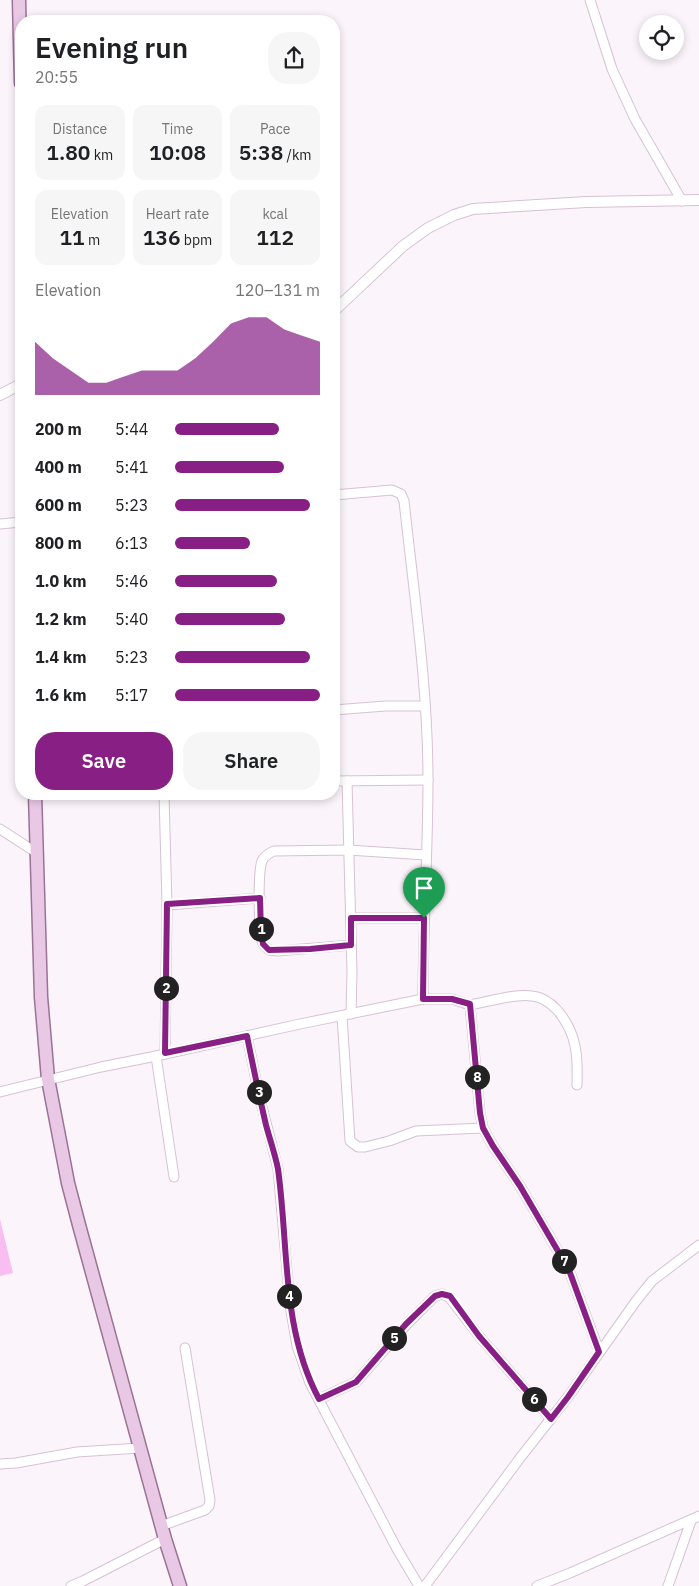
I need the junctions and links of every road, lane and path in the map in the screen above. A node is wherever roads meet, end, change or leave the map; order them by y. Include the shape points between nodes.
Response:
1 (20, 0) edge
2 (590, 0) edge
3 (20, 15) edge
4 (699, 200) edge
5 (682, 201) junction
6 (340, 304) edge
7 (15, 387) edge
8 (0, 395) edge
9 (340, 494) edge
10 (15, 523) edge
11 (0, 524) edge
12 (425, 706) junction
13 (340, 710) edge
14 (428, 780) junction
15 (340, 781) edge
16 (346, 781) junction
17 (35, 800) edge
18 (164, 800) edge
19 (0, 829) edge
20 (348, 850) junction
21 (37, 853) junction
22 (426, 855) junction
23 (260, 898) junction
24 (167, 904) junction
25 (351, 918) junction
26 (424, 918) junction
27 (351, 945) junction
28 (423, 999) junction
29 (470, 1004) junction
30 (347, 1015) junction
31 (247, 1036) junction
32 (161, 1055) junction
33 (48, 1079) junction
34 (576, 1085) dead end
35 (0, 1092) edge
36 (483, 1128) junction
37 (174, 1177) dead end
38 (699, 1245) edge
39 (185, 1348) dead end
40 (599, 1352) junction
41 (319, 1399) junction
42 (551, 1419) junction
43 (140, 1448) junction
44 (0, 1464) edge
45 (699, 1516) edge
46 (690, 1521) junction
47 (161, 1526) junction
48 (165, 1539) junction
49 (71, 1586) edge
50 (180, 1586) edge
51 (419, 1586) edge
52 (425, 1586) edge
53 (537, 1586) edge
54 (668, 1586) edge

1 - 3 main road
2 - 5 street via 612,70 635,119
4 - 5 street
5 - 6 street via 586,202 473,209 428,228 403,246
7 - 8 street
9 - 12 street via 392,490 402,494
10 - 11 street
12 - 13 street
12 - 14 street
14 - 16 street
14 - 22 street
15 - 16 street
16 - 20 street
17 - 21 main road
18 - 24 street
19 - 21 street
20 - 22 street
20 - 23 street via 274,851 266,854 262,861
20 - 25 street
21 - 33 main road via 41,997
22 - 26 street
23 - 24 street
23 - 27 street via 263,944 269,950
24 - 32 street
25 - 26 street
25 - 27 street
26 - 28 street
27 - 30 street
28 - 29 street via 452,999
28 - 30 street
29 - 34 street via 530,995 551,1004 566,1020 573,1035 578,1063
29 - 36 street
30 - 31 street
30 - 36 street via 350,1141 353,1145 364,1147 416,1131
31 - 32 street
31 - 41 street via 278,1169 290,1305 298,1346
32 - 33 street
32 - 37 street
33 - 35 street
33 - 43 main road via 68,1183
36 - 40 street via 569,1270
38 - 40 street via 652,1281
39 - 47 street via 210,1506
40 - 42 street
41 - 42 street via 356,1382 406,1324 435,1296 442,1294 450,1296 479,1336
41 - 51 street
42 - 52 street
43 - 44 street via 77,1452
43 - 47 main road
45 - 46 street
46 - 53 street
46 - 54 street
47 - 48 main road
48 - 49 street
48 - 50 main road

